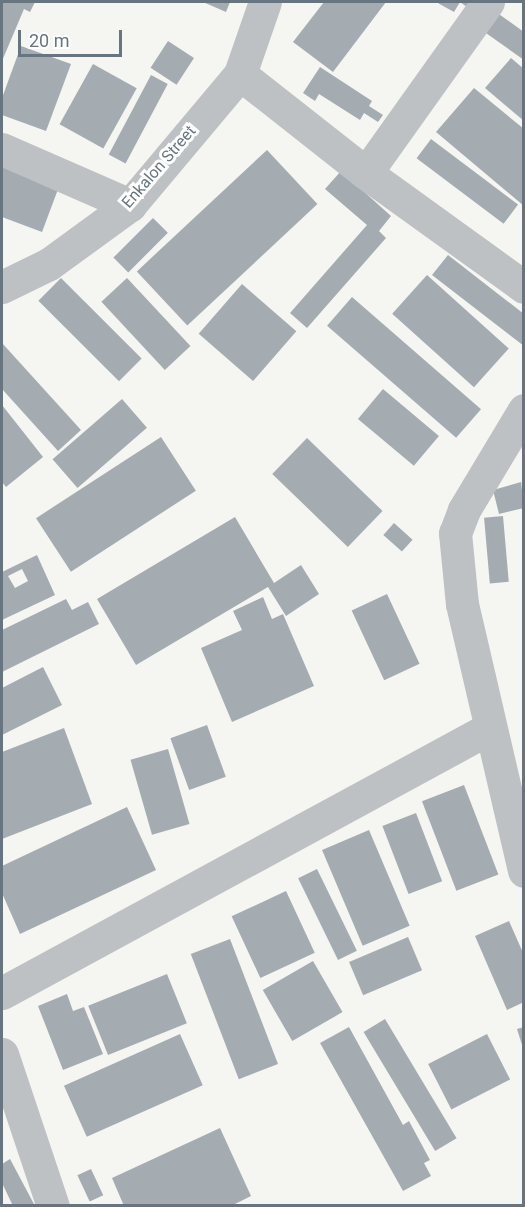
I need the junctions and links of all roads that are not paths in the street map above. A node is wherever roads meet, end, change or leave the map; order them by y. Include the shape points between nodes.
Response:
1 (265, 2) edge
2 (488, 2) edge
3 (240, 74) junction
4 (2, 149) edge
5 (366, 173) junction
6 (130, 205) junction
7 (2, 287) edge
8 (524, 287) edge
9 (524, 410) edge
10 (488, 729) junction
11 (524, 871) edge
12 (2, 993) edge
13 (2, 1054) edge
14 (53, 1206) edge

1 - 3 street, Enkalon Street
2 - 5 street
3 - 5 street
3 - 6 street, Enkalon Street
4 - 6 street
5 - 8 street
6 - 7 street, Enkalon Street via 49,264
9 - 10 street via 464,510 455,533 462,604
10 - 11 street
10 - 12 street
13 - 14 street

